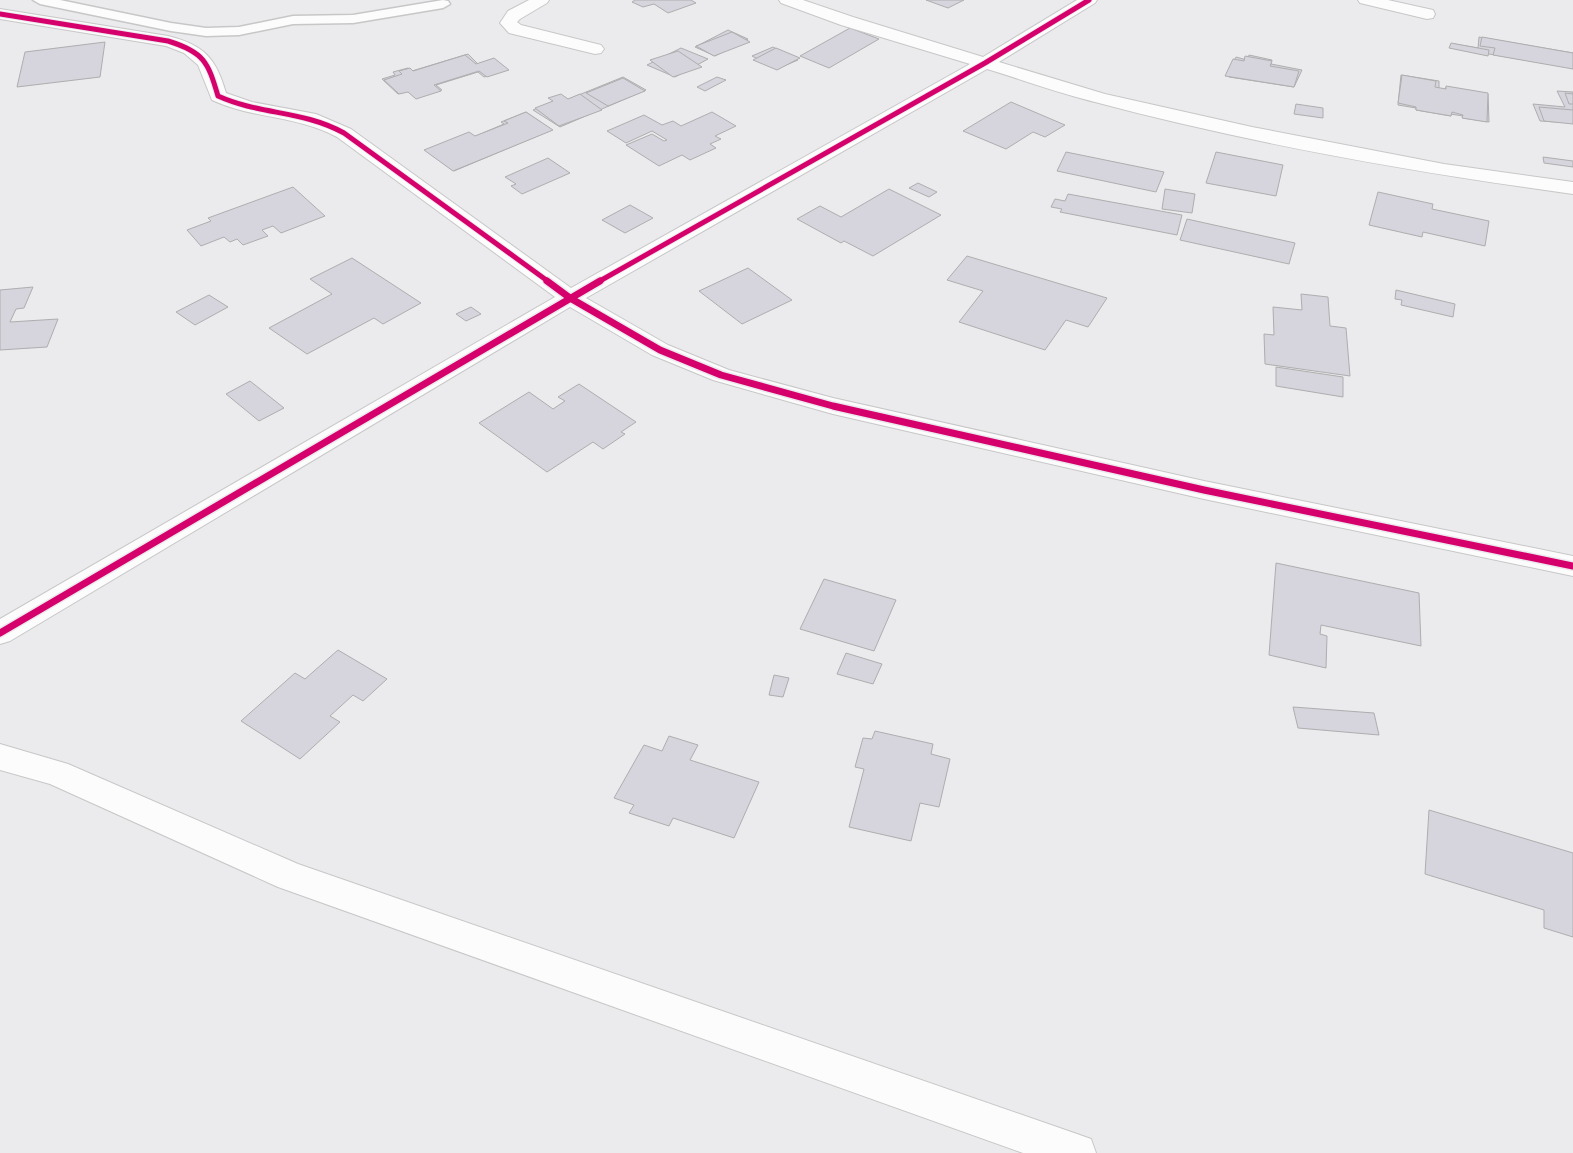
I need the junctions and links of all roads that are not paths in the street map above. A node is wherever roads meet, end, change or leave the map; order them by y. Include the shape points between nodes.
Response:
1 (40, 0) edge
2 (541, 0) edge
3 (787, 0) edge
4 (1090, 0) edge
5 (1366, 0) edge
6 (443, 4) dead end
7 (0, 14) edge
8 (1427, 14) dead end
9 (594, 49) dead end
10 (985, 63) junction
11 (1573, 188) edge
12 (570, 298) junction
13 (1573, 566) edge
14 (0, 633) edge
15 (0, 757) edge
16 (1077, 1153) edge

1 - 6 lane via 206,32 239,30 293,20 353,19
2 - 9 street via 514,15 508,23 515,29
3 - 10 street
4 - 10 street
5 - 8 street
7 - 12 street via 180,45 208,66 218,96 234,104 308,118 334,127
10 - 11 street via 1100,98 1252,133 1444,170
10 - 12 street
12 - 13 street via 660,350 721,374 833,406 1204,490
12 - 14 street
15 - 16 street via 57,773 290,876

